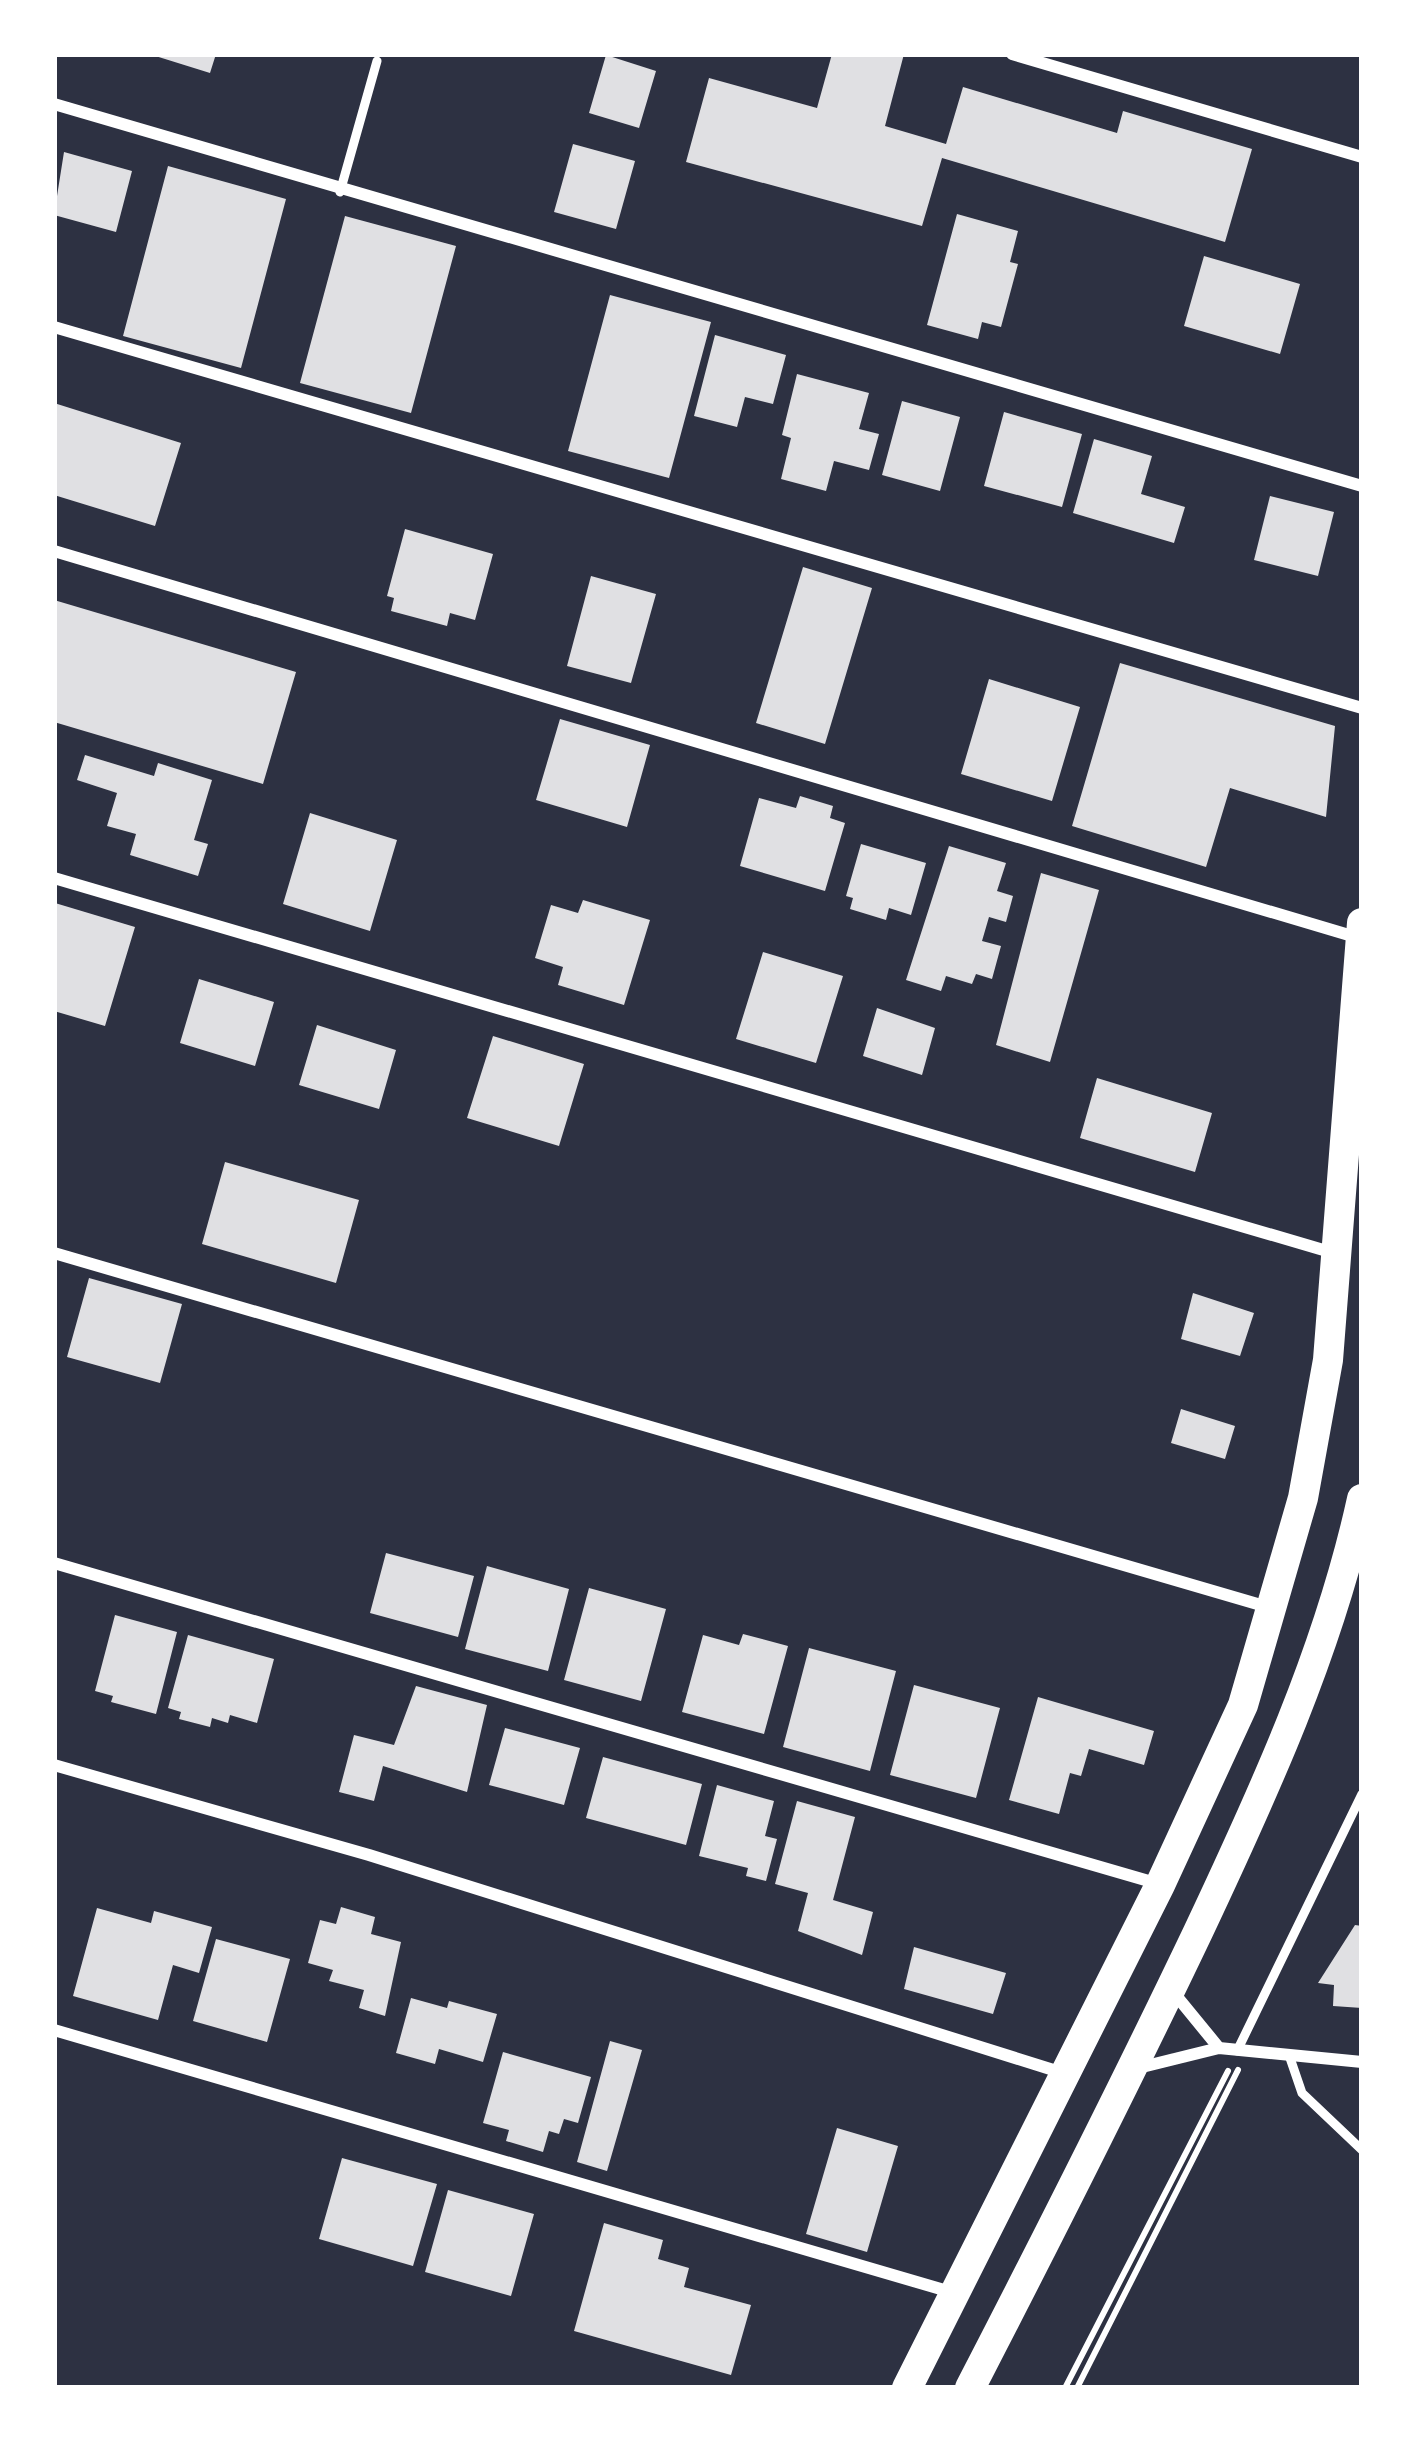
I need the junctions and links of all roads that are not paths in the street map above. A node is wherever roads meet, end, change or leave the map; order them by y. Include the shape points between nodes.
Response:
1 (1012, 54) edge
2 (377, 61) dead end
3 (54, 104) edge
4 (1362, 157) edge
5 (340, 192) junction
6 (54, 327) edge
7 (1362, 486) edge
8 (54, 551) edge
9 (1362, 708) edge
10 (54, 878) edge
11 (1362, 923) edge
12 (1360, 939) edge
13 (54, 1253) edge
14 (1339, 1255) junction
15 (1361, 1505) edge
16 (54, 1563) edge
17 (1272, 1608) junction
18 (54, 1765) edge
19 (1362, 1795) edge
20 (1160, 1885) junction
21 (1171, 1988) junction
22 (54, 2030) edge
23 (1219, 2048) junction
24 (1242, 2051) junction
25 (1289, 2055) junction
26 (1362, 2062) edge
27 (1134, 2068) junction
28 (1064, 2074) junction
29 (1362, 2150) edge
30 (953, 2293) junction
31 (907, 2388) edge
32 (970, 2388) edge

1 - 4 street
2 - 5 lane
3 - 5 street
5 - 7 street
6 - 9 street
8 - 12 street
10 - 14 street
11 - 12 main road
12 - 14 main road
13 - 17 street
14 - 17 main road via 1312,1452
15 - 21 main road via 1316,1660
16 - 20 street
17 - 20 main road via 1243,1705
18 - 28 street via 369,1855
19 - 24 lane
20 - 28 main road
21 - 23 street
21 - 27 main road
22 - 30 street
23 - 24 street
23 - 27 street
24 - 25 street
25 - 26 street
25 - 29 lane via 1301,2093
27 - 32 main road
28 - 30 main road
30 - 31 main road

